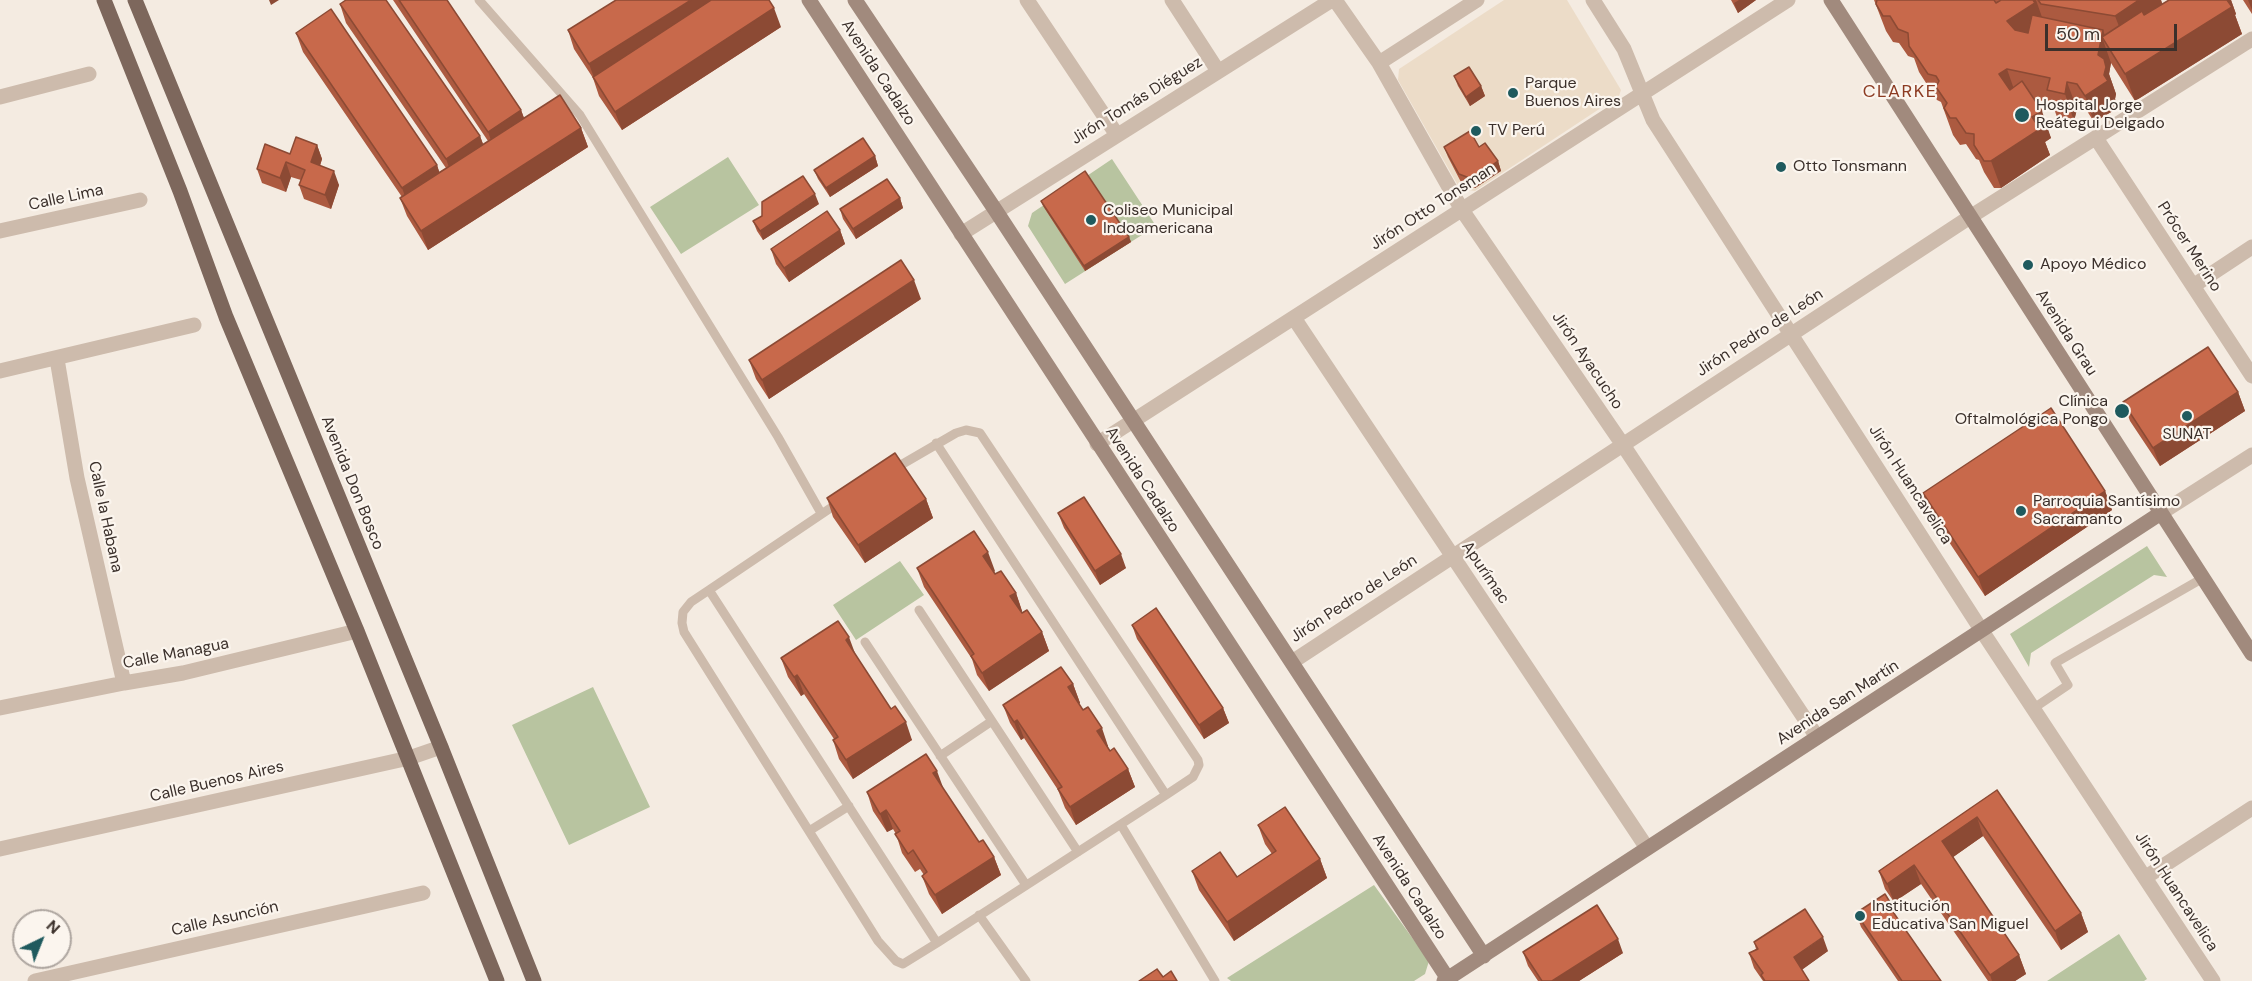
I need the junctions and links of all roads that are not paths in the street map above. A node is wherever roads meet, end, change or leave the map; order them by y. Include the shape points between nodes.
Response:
1 (104, 0) edge
2 (135, 0) edge
3 (479, 0) edge
4 (809, 0) edge
5 (855, 0) edge
6 (1028, 0) edge
7 (1172, 0) edge
8 (1333, 0) edge
9 (1477, 0) edge
10 (1593, 0) edge
11 (1788, 0) edge
12 (1831, 0) edge
13 (2252, 39) edge
14 (1379, 63) junction
15 (1218, 71) junction
16 (88, 74) dead end
17 (1643, 93) junction
18 (0, 97) edge
19 (1117, 135) junction
20 (2096, 138) junction
21 (140, 200) dead end
22 (1462, 210) junction
23 (996, 211) junction
24 (1970, 217) junction
25 (0, 231) edge
26 (961, 234) junction
27 (2252, 247) edge
28 (2193, 286) junction
29 (1294, 318) junction
30 (194, 325) dead end
31 (1792, 334) junction
32 (57, 359) junction
33 (0, 371) edge
34 (2252, 376) edge
35 (1133, 421) junction
36 (936, 443) junction
37 (1097, 444) junction
38 (1623, 445) junction
39 (2252, 455) edge
40 (888, 472) edge
41 (850, 496) edge
42 (821, 513) junction
43 (2161, 513) junction
44 (1452, 556) junction
45 (2203, 578) junction
46 (709, 590) junction
47 (919, 610) dead end
48 (357, 631) junction
49 (1982, 631) junction
50 (865, 642) dead end
51 (2252, 654) edge
52 (1292, 662) junction
53 (124, 683) junction
54 (0, 708) edge
55 (2034, 708) junction
56 (992, 721) junction
57 (1817, 738) junction
58 (441, 747) junction
59 (940, 756) junction
60 (409, 758) junction
61 (1166, 795) junction
62 (849, 806) junction
63 (2252, 808) edge
64 (1121, 825) junction
65 (809, 831) junction
66 (1647, 848) junction
67 (0, 849) edge
68 (1078, 852) junction
69 (2146, 877) junction
70 (1026, 885) junction
71 (423, 893) dead end
72 (979, 915) junction
73 (937, 943) junction
74 (1484, 956) junction
75 (1446, 980) edge
76 (35, 981) edge
77 (497, 981) edge
78 (534, 981) edge
79 (1026, 981) edge
80 (1215, 981) edge
81 (2213, 981) edge

1 - 48 main road via 226,317
2 - 58 main road, Avenida Don Bosco
3 - 42 lane via 580,115
4 - 26 street, Avenida Cadalzo
5 - 23 street, Avenida Cadalzo
6 - 19 street
7 - 15 street
8 - 14 street, Jirón Ayacucho
8 - 15 street, Jirón Tomás Diéguez
9 - 14 street
10 - 17 street, Jirón Huancavelica via 1624,49
11 - 17 street, Jirón Otto Tonsman
12 - 24 street, Avenida Grau
13 - 20 street, Jirón Pedro de León
14 - 22 street, Jirón Ayacucho
15 - 19 street, Jirón Tomás Diéguez
16 - 18 street
17 - 22 street, Jirón Otto Tonsman
17 - 31 street, Jirón Huancavelica via 1653,120
19 - 23 street, Jirón Tomás Diéguez
20 - 24 street, Jirón Pedro de León
20 - 28 street, Prócer Merino
21 - 25 street, Calle Lima
22 - 29 street, Jirón Otto Tonsman
22 - 38 street, Jirón Ayacucho
23 - 26 street, Jirón Tomás Diéguez
23 - 35 street, Avenida Cadalzo
24 - 31 street, Jirón Pedro de León
24 - 43 street, Avenida Grau
26 - 37 street, Avenida Cadalzo
27 - 28 street
28 - 34 street, Prócer Merino
29 - 35 street, Jirón Otto Tonsman
29 - 44 street, Apurímac
30 - 32 street
31 - 38 street, Jirón Pedro de León
31 - 49 street, Jirón Huancavelica
32 - 33 street
32 - 53 street, Calle la Habana via 77,478
35 - 37 street, Jirón Otto Tonsman
35 - 52 street, Avenida Cadalzo
36 - 40 lane
36 - 61 lane
36 - 61 lane via 966,430 980,433 1198,760 1193,777
37 - 75 street, Avenida Cadalzo
38 - 44 street, Jirón Pedro de León
38 - 57 street, Jirón Ayacucho
39 - 43 street, Avenida San Martín
41 - 42 lane
42 - 46 lane
43 - 45 street, Avenida Grau
43 - 49 street, Avenida San Martín
44 - 52 street, Jirón Pedro de León
44 - 66 street, Apurímac
45 - 51 street, Avenida Grau
45 - 55 lane via 2055,663 2068,685
46 - 62 lane
46 - 65 lane via 683,612 684,632
47 - 56 lane
48 - 53 street, Calle Managua via 183,673
48 - 60 main road
49 - 55 street, Jirón Huancavelica
49 - 57 street, Avenida San Martín
50 - 59 lane
52 - 74 street, Avenida Cadalzo
53 - 54 street, Calle Managua
55 - 69 street, Jirón Huancavelica
56 - 59 lane
56 - 68 lane
57 - 66 street, Avenida San Martín
58 - 60 street, Calle Buenos Aires
58 - 78 main road, Avenida Don Bosco
59 - 70 lane
60 - 67 street, Calle Buenos Aires
60 - 77 main road
61 - 64 lane
62 - 65 lane
62 - 73 lane
63 - 69 street
64 - 68 lane
64 - 80 lane
65 - 73 lane via 878,941 896,961 911,961
66 - 74 street, Avenida San Martín
68 - 70 lane
69 - 81 street, Jirón Huancavelica
70 - 72 lane
71 - 76 street, Calle Asunción
72 - 73 lane
72 - 79 lane
74 - 75 street, Avenida San Martín

